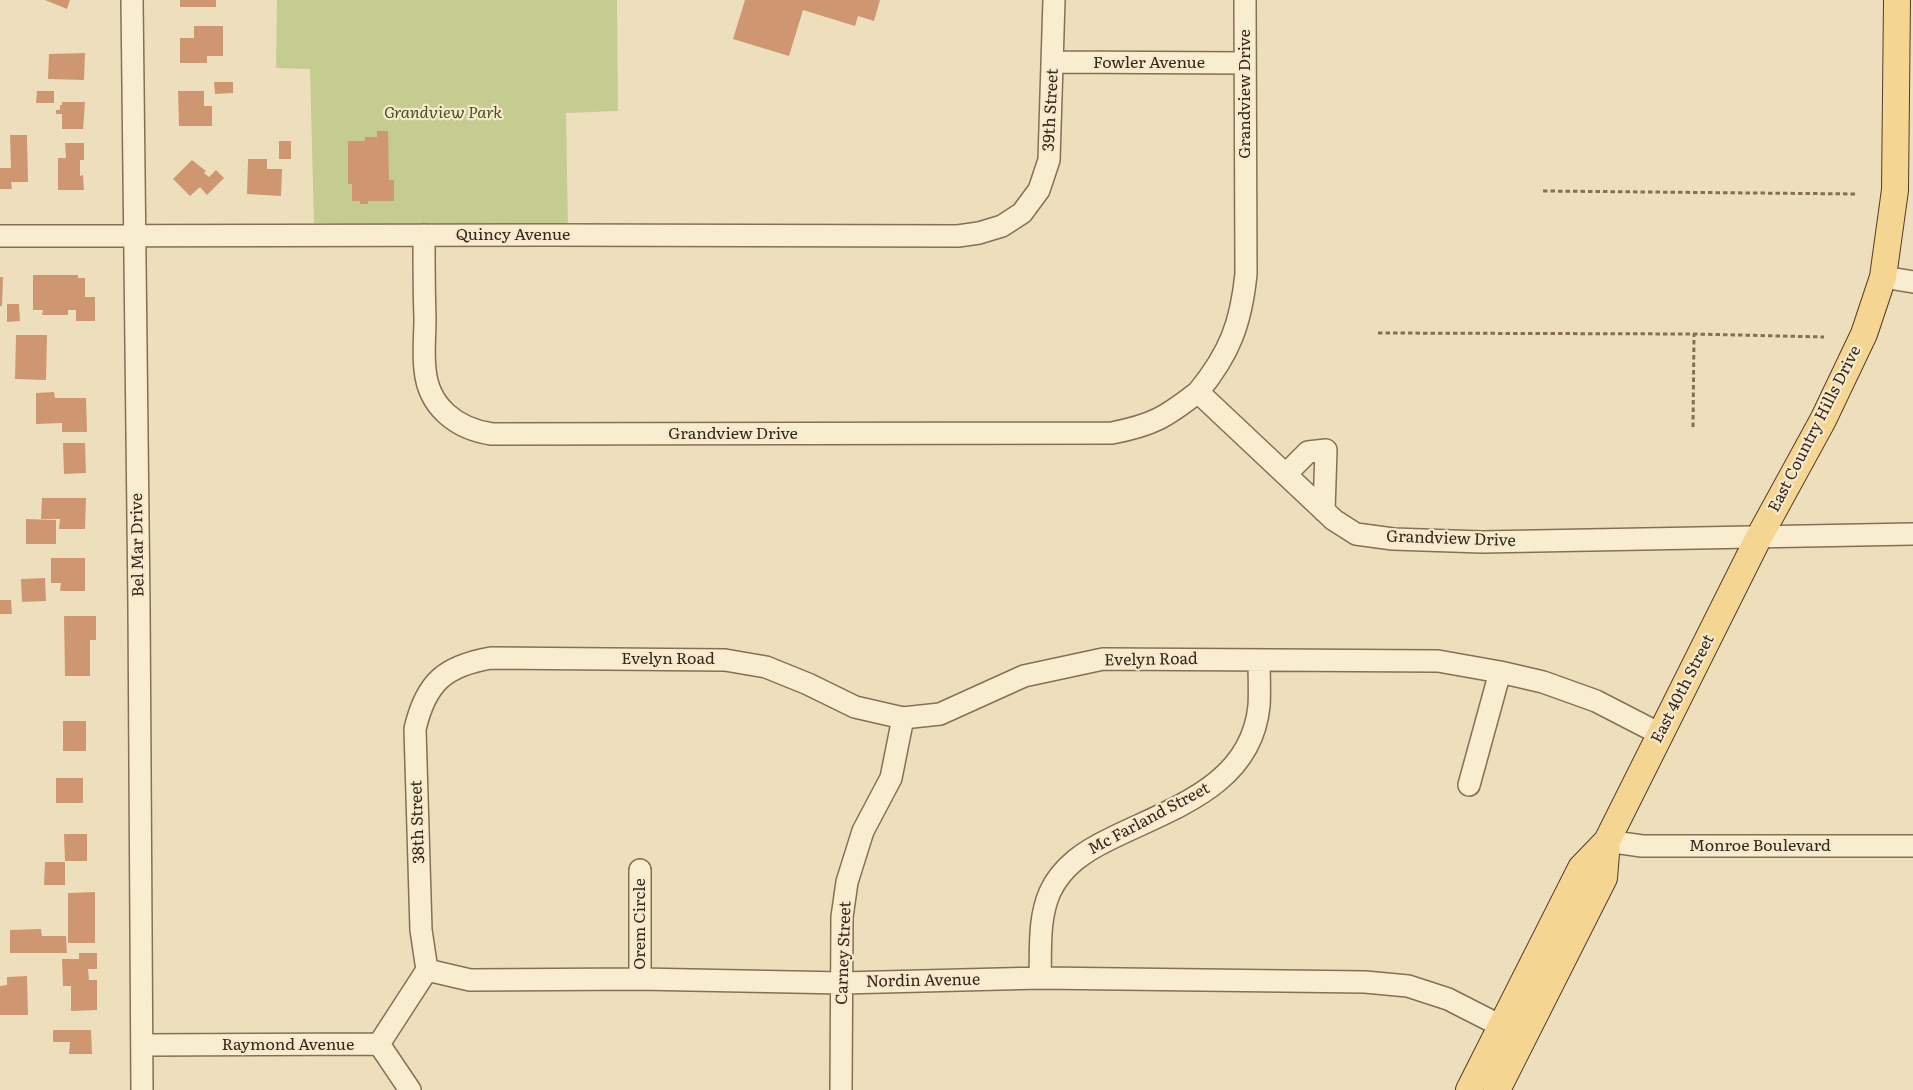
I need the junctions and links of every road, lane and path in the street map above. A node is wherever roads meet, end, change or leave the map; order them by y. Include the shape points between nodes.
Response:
1 (132, 0) edge
2 (1054, 0) edge
3 (1245, 0) edge
4 (1897, 0) edge
5 (1053, 63) junction
6 (1245, 63) junction
7 (1543, 191) dead end
8 (1857, 194) dead end
9 (1022, 213) joint
10 (424, 235) junction
11 (0, 236) edge
12 (134, 236) junction
13 (1882, 277) junction
14 (1913, 282) edge
15 (1378, 333) dead end
16 (1694, 334) junction
17 (1824, 337) dead end
18 (1198, 392) junction
19 (1693, 427) dead end
20 (1286, 474) junction
21 (1324, 511) junction
22 (1913, 534) edge
23 (1759, 537) junction
24 (1259, 660) junction
25 (1500, 672) junction
26 (438, 679) joint
27 (903, 718) junction
28 (1660, 734) junction
29 (1469, 785) dead end
30 (1607, 841) junction
31 (1913, 846) edge
32 (640, 870) dead end
33 (427, 970) junction
34 (1040, 978) junction
35 (640, 979) junction
36 (843, 984) junction
37 (1501, 1026) junction
38 (379, 1044) junction
39 (142, 1045) junction
40 (142, 1090) edge
41 (410, 1090) edge
42 (841, 1090) edge
43 (1469, 1090) edge
44 (1497, 1090) edge

1 - 12 street, Bel Mar Drive
2 - 5 street, 39th Street
3 - 6 street, Grandview Drive
4 - 13 main road, East Country Hills Drive via 1895,190
5 - 6 street, Fowler Avenue
5 - 9 street, 39th Street via 1049,160 1039,190
6 - 18 street, Grandview Drive via 1244,299 1229,346
7 - 8 path
9 - 10 street, Quincy Avenue via 1002,226 958,236
10 - 12 street, Quincy Avenue
10 - 18 street, Grandview Drive via 425,371 433,396 446,414 476,432 1112,433 1143,427 1170,414
11 - 12 street, Quincy Avenue
12 - 39 street, Bel Mar Drive
13 - 14 street
13 - 23 main road, East Country Hills Drive via 1864,334 1823,420
15 - 16 path
16 - 17 path
16 - 19 path
18 - 20 street, Grandview Drive
20 - 21 street, Grandview Drive
20 - 21 street via 1308,452 1326,450
21 - 23 street, Grandview Drive via 1356,534 1393,539 1482,542
22 - 23 street, Grandview Drive
23 - 28 main road, East 40th Street
24 - 25 street, Evelyn Road via 1438,661
24 - 27 street, Evelyn Road via 1103,659 1023,676 939,714
24 - 34 street, Mc Farland Street via 1255,725 1230,772 1200,794 1094,847 1075,859 1061,875 1044,908
25 - 28 street, Evelyn Road via 1596,701
25 - 29 street
26 - 27 street, Evelyn Road via 454,668 491,658 725,660 766,667 855,707
26 - 33 street, 38th Street via 420,710 415,729 421,930
27 - 36 street, Carney Street via 891,778 863,831 847,882 842,916
28 - 30 main road, East 40th Street
30 - 31 street, Monroe Boulevard via 1642,846
30 - 37 main road, East 40th Street via 1581,868
30 - 44 main road, East 40th Street via 1604,878
32 - 35 street, Orem Circle
33 - 35 street, Nordin Avenue via 470,980
33 - 38 street
34 - 36 street, Nordin Avenue
34 - 37 street, Nordin Avenue via 1365,982 1408,986 1448,999
35 - 36 street, Nordin Avenue
36 - 42 street, Carney Street
37 - 43 main road, East 40th Street
38 - 39 street, Raymond Avenue
38 - 41 street, Raymond Avenue
39 - 40 street, Bel Mar Drive

